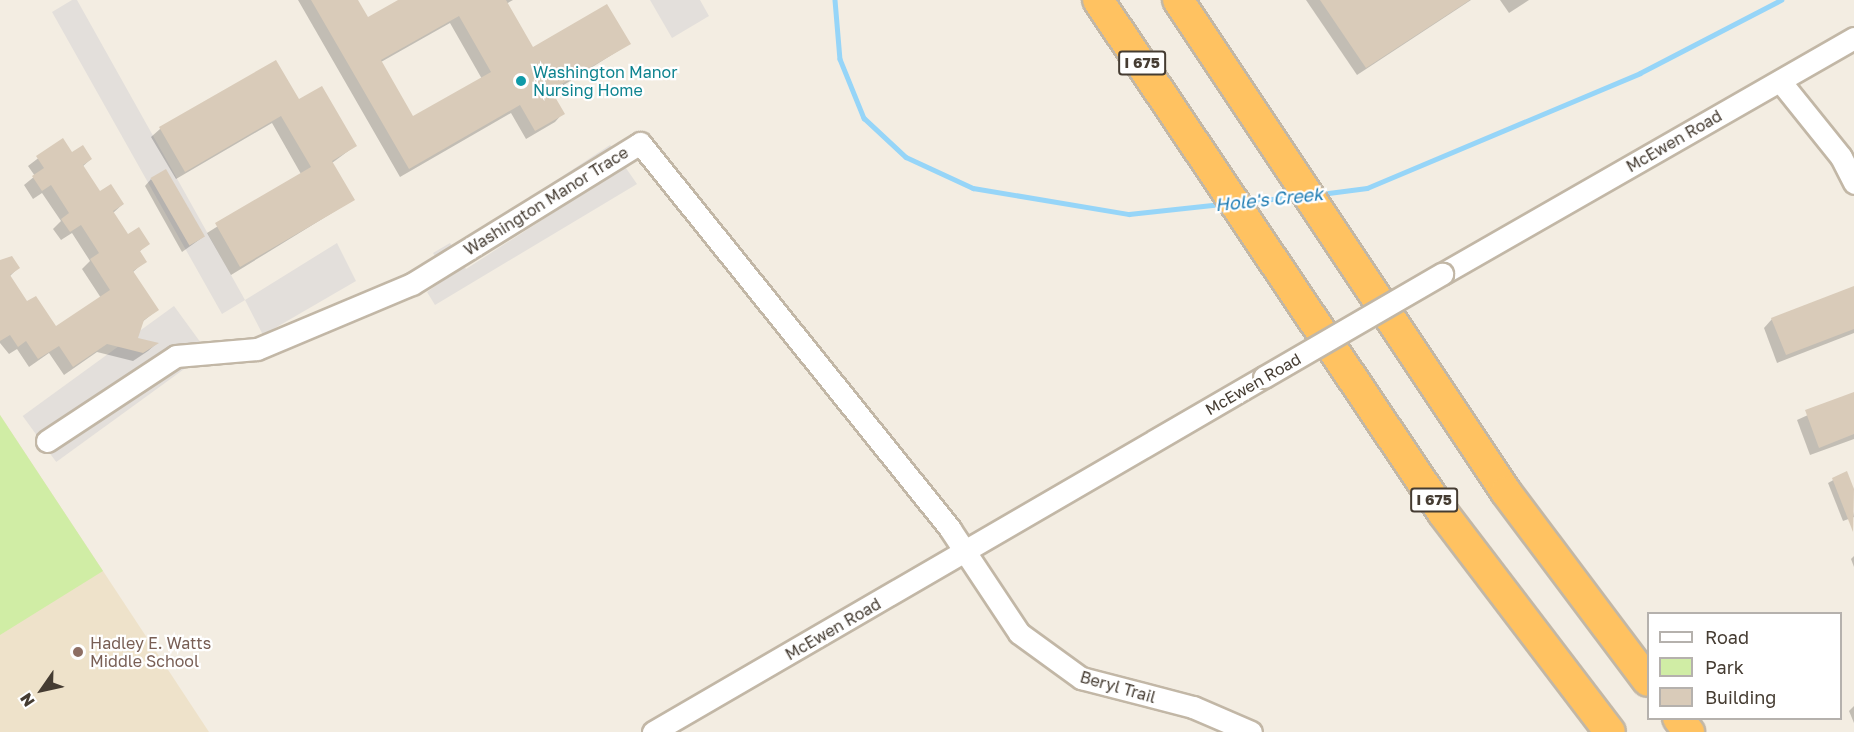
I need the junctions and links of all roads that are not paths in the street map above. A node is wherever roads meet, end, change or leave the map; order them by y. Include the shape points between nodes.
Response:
1 (1098, 0) edge
2 (1178, 0) edge
3 (1854, 38) edge
4 (1780, 81) junction
5 (1854, 183) edge
6 (47, 441) dead end
7 (965, 553) junction
8 (1647, 680) edge
9 (1680, 720) edge
10 (653, 732) edge
11 (1251, 732) edge
12 (1610, 732) edge
13 (1689, 732) edge

1 - 12 highway, I 675 via 1443,513
2 - 8 highway via 1506,492
3 - 4 street, McEwen Road
4 - 5 street via 1841,157
4 - 7 street, McEwen Road, bridge
6 - 7 street, Washington Manor Trace via 176,356 257,349 412,284 640,143
7 - 10 street, McEwen Road
7 - 11 street, Beryl Trail via 1018,633 1061,668 1193,707
9 - 13 highway

